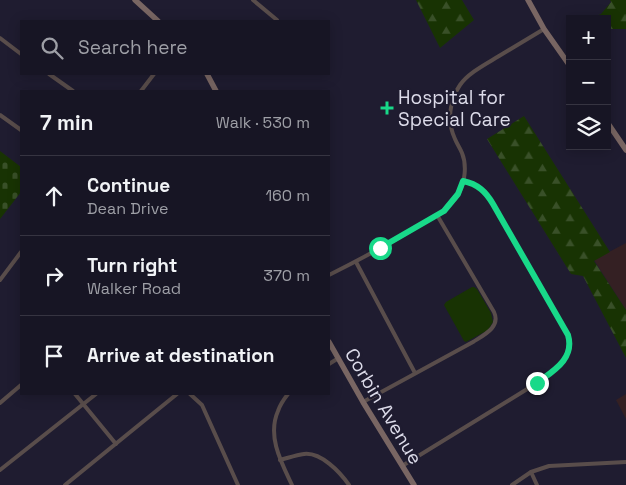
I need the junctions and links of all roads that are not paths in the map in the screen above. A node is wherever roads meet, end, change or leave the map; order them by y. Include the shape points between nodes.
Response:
1 (136, 0) edge
2 (253, 0) edge
3 (528, 0) edge
4 (157, 20) edge
5 (277, 20) dead end
6 (544, 28) junction
7 (0, 38) edge
8 (20, 53) edge
9 (566, 60) edge
10 (50, 75) edge
11 (153, 75) edge
12 (208, 75) edge
13 (73, 90) edge
14 (142, 90) edge
15 (215, 90) edge
16 (0, 115) edge
17 (611, 128) edge
18 (20, 129) edge
19 (626, 150) edge
20 (463, 181) junction
21 (437, 215) junction
22 (20, 253) edge
23 (356, 262) junction
24 (330, 275) edge
25 (0, 280) edge
26 (330, 344) edge
27 (338, 359) junction
28 (330, 363) edge
29 (415, 373) junction
30 (20, 386) edge
31 (75, 395) edge
32 (95, 395) edge
33 (176, 395) edge
34 (191, 395) edge
35 (287, 395) edge
36 (362, 402) junction
37 (0, 403) edge
38 (83, 404) junction
39 (116, 444) junction
40 (280, 460) junction
41 (626, 462) edge
42 (402, 466) junction
43 (0, 470) edge
44 (531, 472) junction
45 (65, 485) edge
46 (238, 485) edge
47 (292, 485) edge
48 (349, 485) edge
49 (414, 485) edge
50 (512, 485) edge
51 (537, 485) edge

1 - 4 main road
2 - 5 street
3 - 6 main road
6 - 9 main road
6 - 20 street via 476,70 460,84 450,117 454,138 464,159
7 - 8 street
10 - 13 street
11 - 14 street
12 - 15 main road
16 - 18 street
17 - 19 main road
20 - 21 street via 454,200
20 - 42 street via 480,187 488,196 568,335 568,350 561,364 550,373
21 - 23 street
21 - 29 street via 496,320 493,328 483,336
22 - 25 street
23 - 24 street
23 - 29 street
26 - 27 main road, Corbin Avenue
27 - 28 street
27 - 36 main road, Corbin Avenue
29 - 36 street
30 - 37 street
31 - 38 street
32 - 38 street
33 - 39 street
34 - 46 street via 202,405
35 - 40 street via 277,412 273,433
36 - 42 main road, Corbin Avenue
38 - 39 street
38 - 43 street
39 - 45 street
40 - 47 street
40 - 48 street via 306,454 318,457 345,478
41 - 44 street via 549,466
42 - 49 main road, Corbin Avenue
44 - 50 street
44 - 51 street

